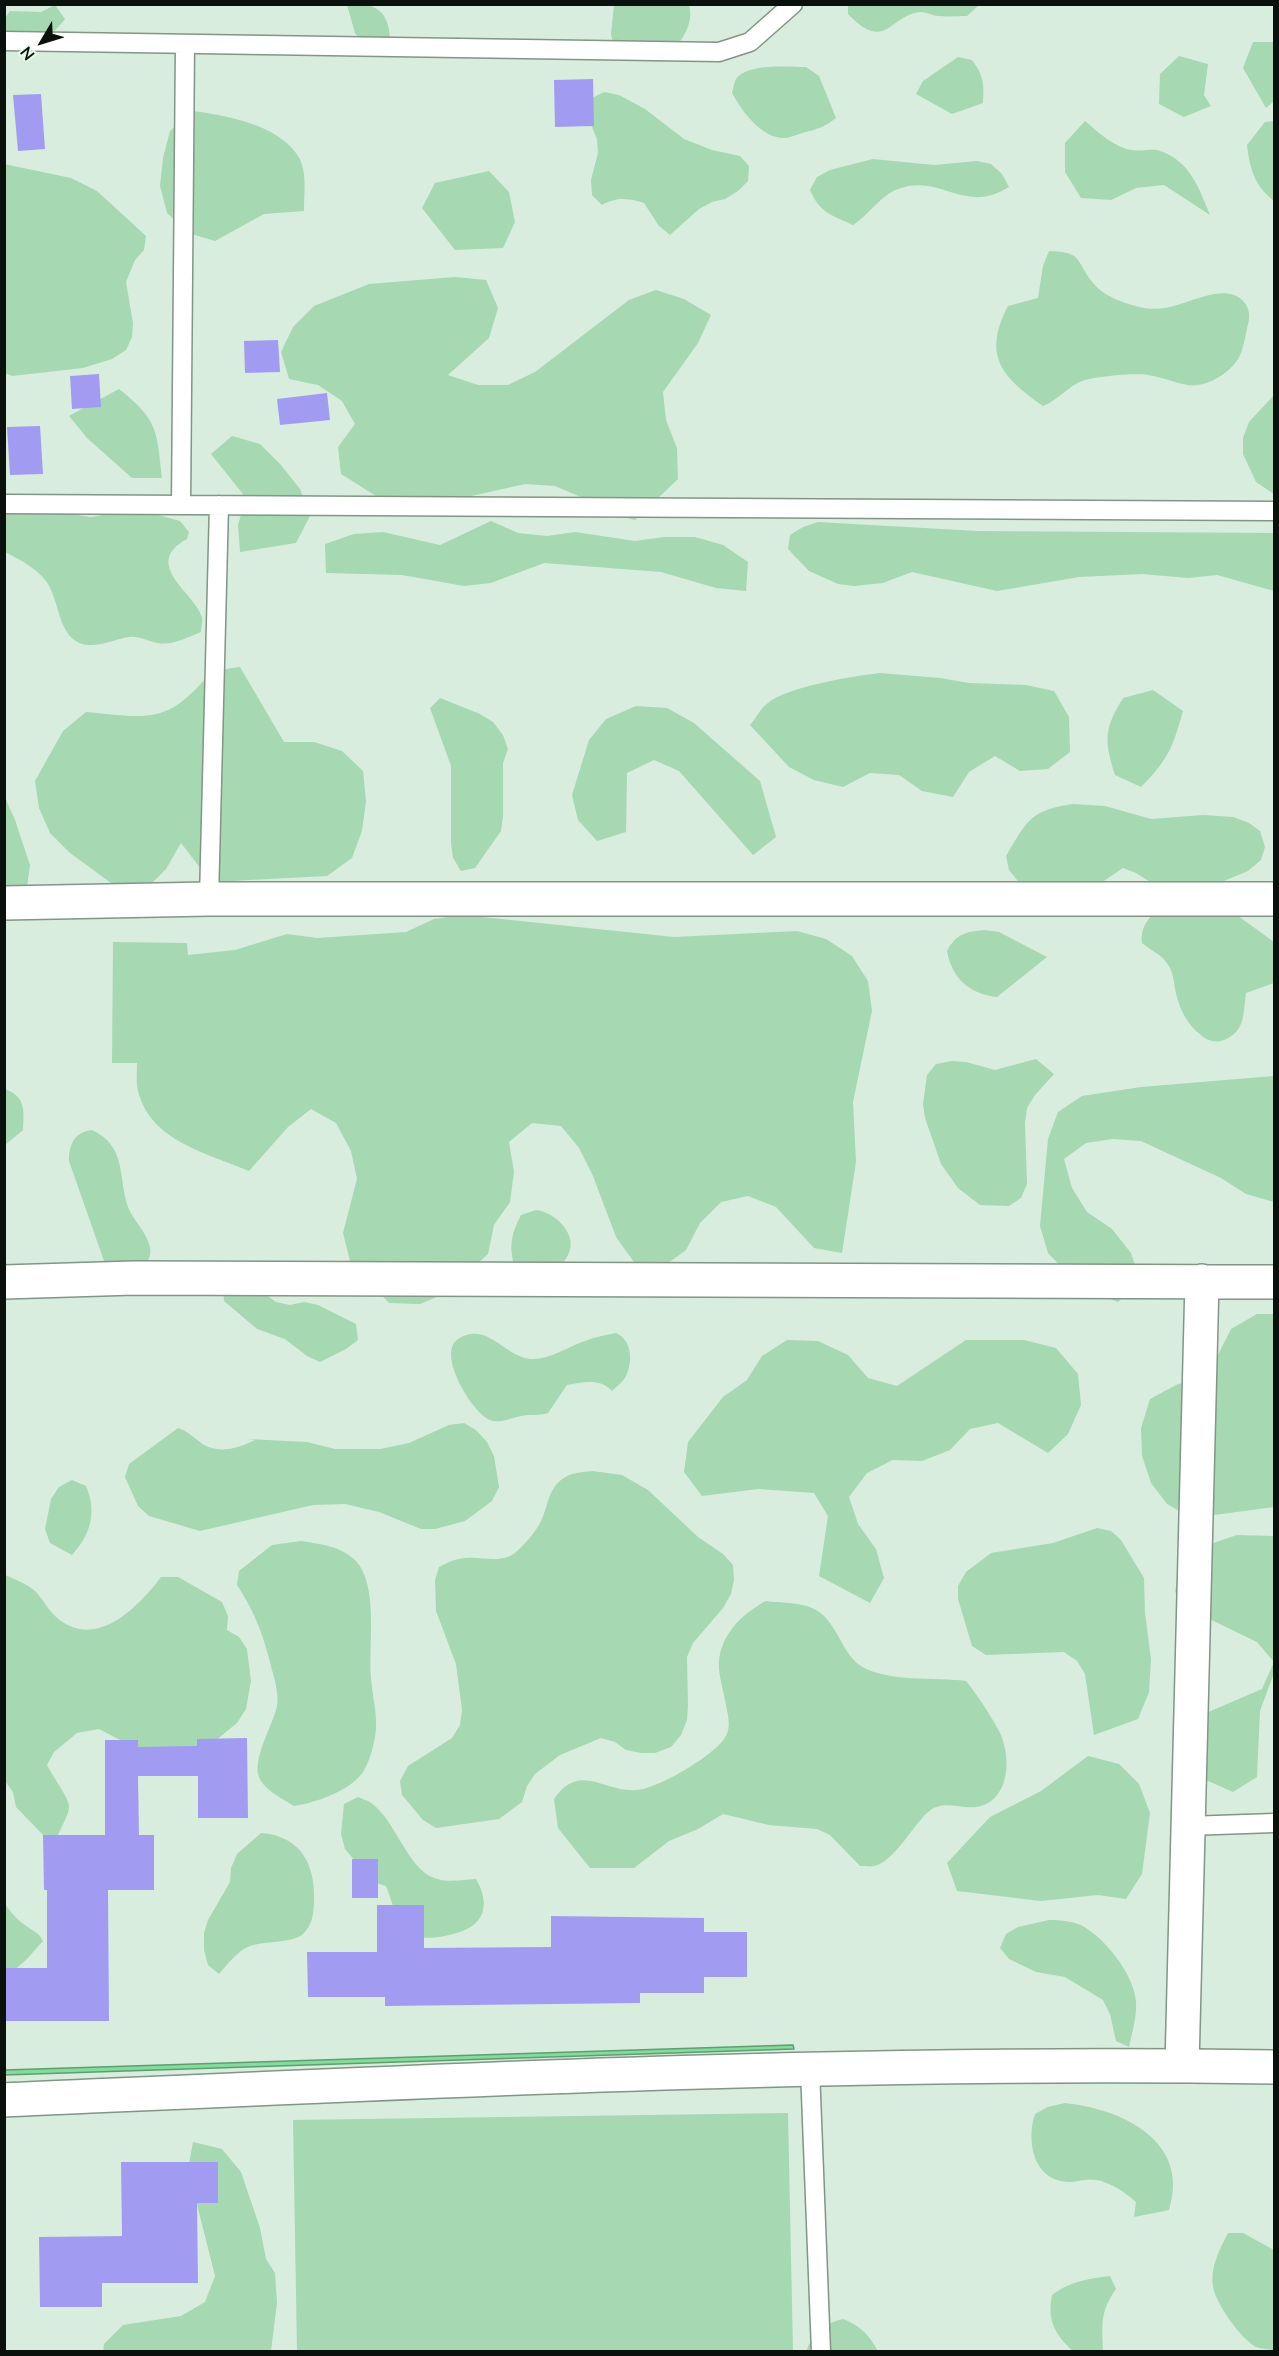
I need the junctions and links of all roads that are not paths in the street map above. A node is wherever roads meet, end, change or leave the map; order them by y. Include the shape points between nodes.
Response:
1 (793, 4) edge
2 (4, 41) edge
3 (185, 44) junction
4 (4, 504) edge
5 (181, 505) junction
6 (219, 505) junction
7 (1275, 512) edge
8 (209, 899) junction
9 (1275, 899) edge
10 (4, 903) edge
11 (1202, 1281) junction
12 (4, 1282) edge
13 (1275, 1282) edge
14 (1275, 1823) edge
15 (1188, 1826) junction
16 (1182, 2065) junction
17 (1275, 2067) edge
18 (810, 2069) junction
19 (4, 2100) edge
20 (821, 2352) edge

1 - 3 lane via 750,42 719,52
2 - 3 lane
3 - 5 lane
4 - 5 lane
5 - 6 lane
6 - 7 lane
6 - 8 lane
8 - 9 street
8 - 10 street
11 - 12 street via 134,1278
11 - 13 street
11 - 15 street
14 - 15 lane
15 - 16 street
16 - 17 street
16 - 18 street
18 - 19 street via 511,2077
18 - 20 lane

